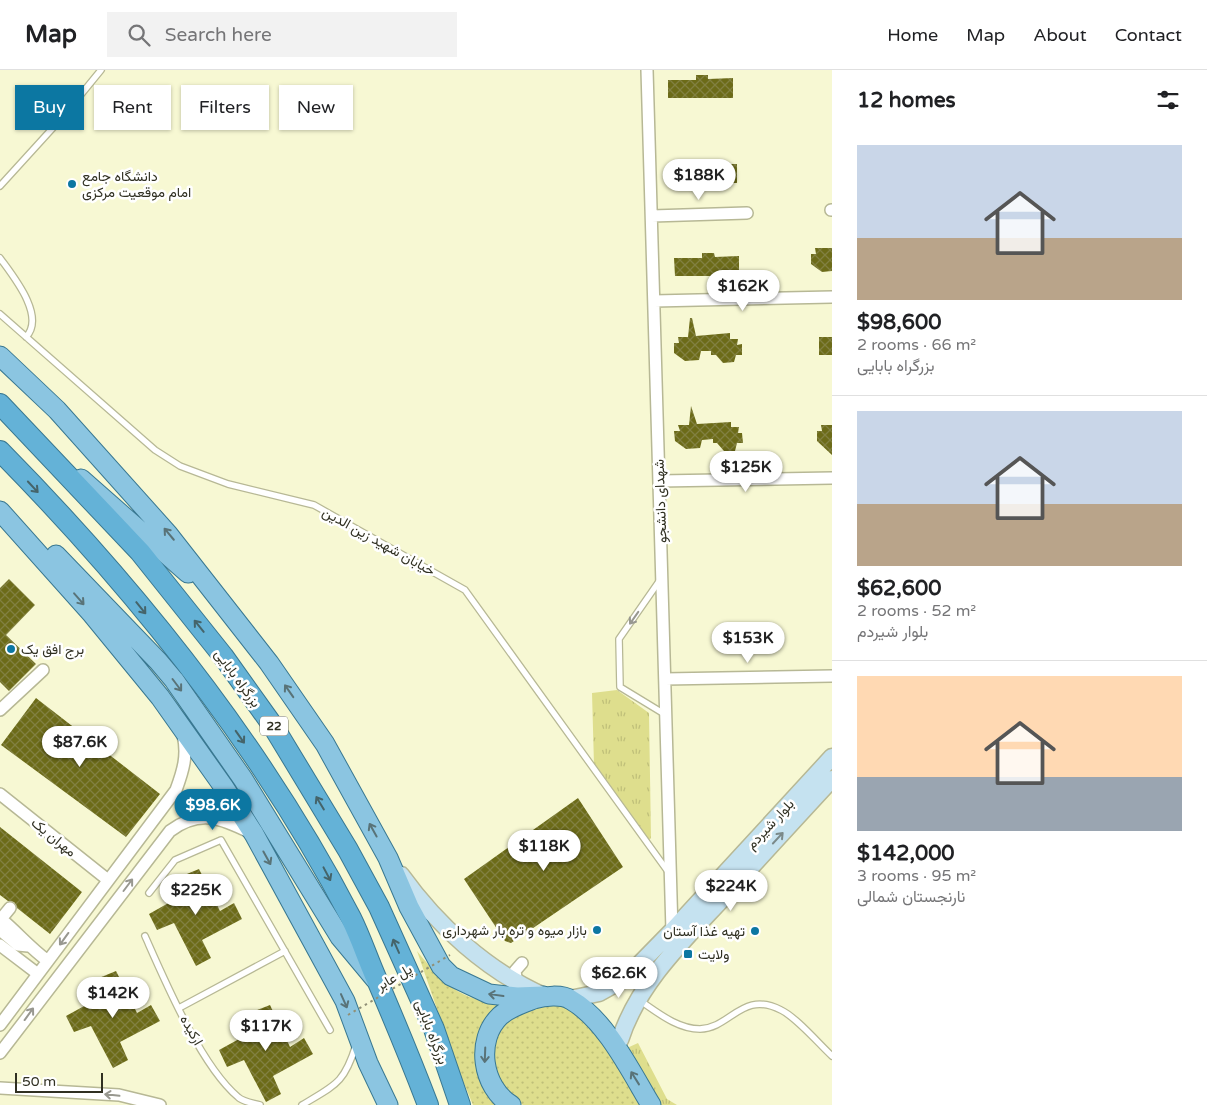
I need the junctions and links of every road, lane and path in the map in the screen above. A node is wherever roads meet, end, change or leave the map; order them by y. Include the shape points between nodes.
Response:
1 (101, 70) edge
2 (648, 70) edge
3 (0, 186) edge
4 (747, 213) dead end
5 (652, 216) junction
6 (0, 258) edge
7 (832, 297) edge
8 (654, 301) junction
9 (0, 314) edge
10 (26, 337) junction
11 (0, 356) edge
12 (0, 404) edge
13 (30, 434) junction
14 (0, 451) edge
15 (832, 478) edge
16 (659, 481) junction
17 (0, 511) edge
18 (18, 530) junction
19 (662, 578) junction
20 (221, 602) junction
21 (43, 670) dead end
22 (832, 676) edge
23 (665, 679) junction
24 (0, 710) edge
25 (666, 715) junction
26 (181, 726) junction
27 (832, 756) edge
28 (832, 779) edge
29 (0, 794) edge
30 (158, 818) junction
31 (170, 831) junction
32 (254, 834) junction
33 (388, 858) junction
34 (670, 875) junction
35 (108, 880) junction
36 (149, 893) dead end
37 (10, 908) dead end
38 (0, 918) edge
39 (76, 923) junction
40 (0, 930) edge
41 (672, 932) junction
42 (90, 934) junction
43 (145, 936) dead end
44 (0, 945) edge
45 (28, 946) junction
46 (285, 951) junction
47 (450, 955) dead end
48 (48, 961) junction
49 (522, 964) dead end
50 (624, 973) junction
51 (38, 974) junction
52 (378, 982) junction
53 (517, 984) junction
54 (544, 996) junction
55 (640, 996) junction
56 (570, 999) junction
57 (179, 1008) junction
58 (348, 1015) dead end
59 (0, 1025) edge
60 (330, 1030) dead end
61 (358, 1038) junction
62 (620, 1040) dead end
63 (0, 1053) edge
64 (832, 1056) edge
65 (0, 1088) edge
66 (160, 1105) edge
67 (260, 1105) edge
68 (302, 1105) edge
69 (388, 1105) edge
70 (428, 1105) edge
71 (460, 1105) edge
72 (511, 1105) edge
73 (651, 1105) edge

1 - 3 lane
2 - 5 street, شهدای دانشجو
4 - 5 street
5 - 8 street, شهدای دانشجو
6 - 10 lane via 25,296 32,315 33,324
7 - 8 street
8 - 16 street, شهدای دانشجو
9 - 10 lane, خیابان شهید زین الدین
10 - 34 lane, خیابان شهید زین الدین via 155,450 180,466 228,484 314,505 465,590
20 -> 11 main road via 168,534 64,417
12 - 13 highway, بزرگراه بابایی / 22
13 - 20 main road
71 -> 13 highway, بزرگراه بابایی / 22 via 434,1029 378,907 274,726 140,552
14 -> 52 highway, بزرگراه بابایی / 22 via 114,574 197,675 282,798 352,920
15 - 16 street
16 - 19 street, شهدای دانشجو
17 - 18 main road
18 -> 26 main road via 92,614
18 -> 52 main road via 54,553 174,680 243,779 340,937
19 - 23 street, شهدای دانشجو
19 -> 25 lane via 620,639 620,687
33 -> 20 main road via 325,744 269,663
21 - 24 street
22 - 23 street
23 - 25 street, شهدای دانشجو
25 - 34 street, شهدای دانشجو
26 - 30 street via 186,748 184,769 176,790
26 - 32 main road
27 - 41 main road, بلوار شیردم
55 -> 28 main road, بلوار شیردم via 683,941
29 - 35 street, مهران یک
30 - 31 street
30 - 35 street
31 - 32 street via 183,822 205,817 220,818
42 -> 31 street
32 -> 61 main road via 344,1001
33 - 53 main road via 419,901 463,943
54 -> 33 main road via 489,994 451,976 441,966 409,907
34 - 41 street, شهدای دانشجو
35 - 39 street
36 - 46 lane via 175,860 221,840
37 - 38 street
38 - 45 street via 23,937
39 - 42 street
39 -> 48 street
40 - 45 street via 18,944
41 - 50 main road, بلوار شیردم
63 -> 42 street
43 - 57 lane, ارکیده
44 - 51 street
45 - 48 street
46 - 57 lane
46 - 60 lane
47 - 58 path, پل عابر, bridge
48 - 51 street
49 - 53 street via 514,971
50 - 55 main road via 626,984
50 - 56 main road, بلوار شیردم via 599,993
51 - 59 street
52 - 70 highway, بزرگراه بابایی / 22 via 405,1041
53 - 54 main road
54 - 56 main road
54 -> 72 main road via 501,1015 491,1027 485,1063 489,1079 498,1094
55 - 62 main road, بلوار شیردم via 626,1019
55 - 64 lane via 673,1022 702,1029 740,1008 771,1006 783,1011
73 -> 56 main road via 618,1051 590,1014
57 - 67 lane, ارکیده via 213,1069 240,1099
61 - 68 lane via 350,1064 339,1082
61 - 69 main road
66 -> 65 street via 119,1095

